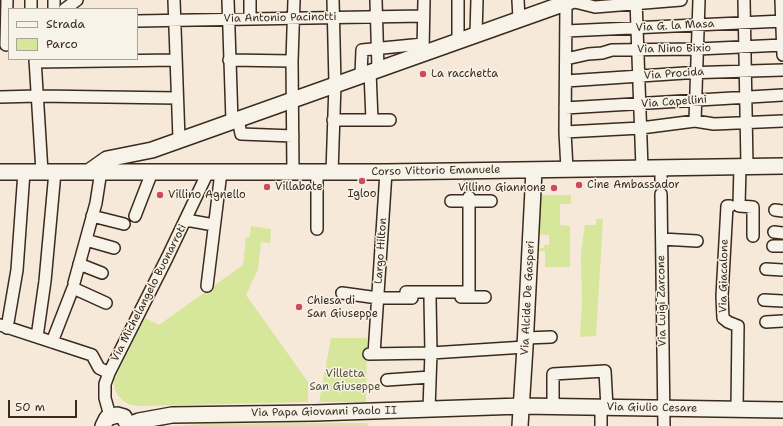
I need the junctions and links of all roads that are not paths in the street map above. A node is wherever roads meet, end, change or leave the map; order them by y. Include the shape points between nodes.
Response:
1 (7, 0) edge
2 (77, 0) edge
3 (174, 0) edge
4 (228, 0) edge
5 (250, 0) edge
6 (294, 0) edge
7 (333, 0) edge
8 (376, 0) edge
9 (424, 0) edge
10 (458, 0) edge
11 (477, 0) edge
12 (518, 0) edge
13 (680, 0) edge
14 (699, 0) edge
15 (744, 0) edge
16 (781, 0) edge
17 (571, 1) edge
18 (636, 2) edge
19 (66, 8) edge
20 (377, 16) junction
21 (423, 16) junction
22 (333, 17) junction
23 (250, 18) junction
24 (293, 18) junction
25 (229, 19) junction
26 (519, 19) junction
27 (175, 20) junction
28 (138, 21) edge
29 (782, 21) edge
30 (744, 22) junction
31 (699, 24) junction
32 (637, 27) junction
33 (566, 31) junction
34 (476, 34) junction
35 (458, 41) junction
36 (5, 46) edge
37 (745, 47) junction
38 (378, 48) junction
39 (423, 48) junction
40 (698, 49) junction
41 (783, 49) edge
42 (638, 50) junction
43 (35, 60) edge
44 (176, 60) junction
45 (229, 60) junction
46 (566, 60) junction
47 (292, 61) junction
48 (783, 70) edge
49 (370, 72) junction
50 (746, 72) junction
51 (697, 73) junction
52 (639, 77) junction
53 (566, 81) junction
54 (335, 84) junction
55 (783, 95) edge
56 (38, 96) junction
57 (0, 97) edge
58 (746, 97) junction
59 (177, 98) junction
60 (293, 99) junction
61 (696, 100) junction
62 (640, 104) junction
63 (565, 108) junction
64 (235, 120) junction
65 (334, 120) junction
66 (372, 120) junction
67 (390, 120) dead end
68 (696, 121) junction
69 (783, 121) edge
70 (746, 122) junction
71 (641, 128) junction
72 (565, 132) junction
73 (293, 136) junction
74 (178, 140) junction
75 (152, 150) junction
76 (744, 166) junction
77 (783, 166) edge
78 (661, 167) junction
79 (642, 168) junction
80 (567, 169) junction
81 (534, 170) junction
82 (95, 171) junction
83 (0, 172) edge
84 (24, 172) junction
85 (48, 172) junction
86 (152, 172) junction
87 (215, 172) junction
88 (386, 172) junction
89 (293, 173) junction
90 (316, 173) junction
91 (332, 173) junction
92 (470, 199) junction
93 (450, 201) dead end
94 (491, 201) dead end
95 (734, 206) junction
96 (92, 216) junction
97 (135, 216) dead end
98 (186, 220) junction
99 (124, 224) dead end
100 (214, 225) junction
101 (317, 229) dead end
102 (753, 236) dead end
103 (662, 239) junction
104 (86, 240) junction
105 (697, 241) dead end
106 (114, 248) dead end
107 (79, 264) junction
108 (766, 269) dead end
109 (783, 270) edge
110 (102, 273) dead end
111 (74, 283) dead end
112 (207, 286) dead end
113 (342, 294) dead end
114 (485, 297) dead end
115 (378, 298) junction
116 (405, 298) junction
117 (430, 298) junction
118 (764, 300) dead end
119 (783, 301) edge
120 (106, 303) dead end
121 (783, 321) edge
122 (766, 322) dead end
123 (4, 326) edge
124 (37, 337) junction
125 (551, 337) dead end
126 (52, 342) junction
127 (526, 342) junction
128 (431, 353) junction
129 (109, 373) junction
130 (430, 377) junction
131 (387, 380) dead end
132 (521, 406) junction
133 (553, 407) junction
134 (604, 408) junction
135 (664, 408) junction
136 (429, 409) junction
137 (737, 409) junction
138 (783, 410) edge
139 (106, 421) edge
140 (128, 425) edge
141 (520, 426) edge
142 (601, 426) edge
143 (664, 426) edge

1 - 36 street
2 - 19 street
3 - 27 street
4 - 25 street
5 - 23 street
6 - 24 street
7 - 22 street
8 - 20 street
9 - 21 street
10 - 35 street
11 - 34 street
12 - 26 street
13 - 18 street
14 - 31 street
15 - 30 street
16 - 29 street
17 - 18 street via 595,7
17 - 26 main road
17 - 33 street
18 - 32 street
20 - 21 street, Via Antonio Pacinotti
20 - 22 street, Via Antonio Pacinotti
20 - 38 street
21 - 39 street
22 - 24 street, Via Antonio Pacinotti
22 - 54 street
23 - 24 street, Via Antonio Pacinotti
23 - 25 street, Via Antonio Pacinotti
24 - 47 street
25 - 27 street, Via Antonio Pacinotti
25 - 45 street
26 - 34 main road
27 - 28 street, Via Antonio Pacinotti
27 - 44 street
29 - 30 street, Via G. la Masa
29 - 41 street
30 - 31 street, Via G. la Masa
30 - 37 street
31 - 32 street, Via G. la Masa
31 - 40 street
32 - 33 street, Via G. la Masa
32 - 42 street
33 - 46 street
34 - 35 main road
35 - 39 main road
37 - 40 street, Via Nino Bixio
37 - 41 street, Via Nino Bixio
37 - 50 street
38 - 39 street
38 - 49 street
38 - 49 street via 362,50
39 - 49 main road
40 - 42 street, Via Nino Bixio
40 - 51 street
42 - 46 street, Via Nino Bixio via 612,50
42 - 52 street
43 - 44 street
43 - 56 street
44 - 59 street
45 - 47 street
45 - 64 street
46 - 53 street
47 - 60 street
48 - 50 street, Via Procida
49 - 54 main road
49 - 66 street
50 - 51 street, Via Procida
50 - 58 street
51 - 52 street, Via Procida
51 - 61 street
52 - 53 street, Via Procida
52 - 62 street
53 - 63 street
54 - 60 main road
54 - 65 street
55 - 58 street, Via Capellini
56 - 57 street
56 - 59 street
56 - 85 street
58 - 61 street, Via Capellini
58 - 70 street
59 - 74 street
60 - 64 main road
60 - 73 street
61 - 62 street, Via Capellini
61 - 68 street
62 - 63 street, Via Capellini
62 - 71 street
63 - 72 street
64 - 73 street via 241,134
64 - 74 main road
65 - 66 street
65 - 91 street
66 - 67 street
68 - 70 street via 714,124
68 - 71 street
69 - 70 street
70 - 76 street
71 - 72 street
71 - 79 street
72 - 80 street
73 - 89 street
74 - 75 main road
75 - 82 main road via 107,159
75 - 86 main road
76 - 77 main road, Corso Vittorio Emanuele
76 - 78 main road, Corso Vittorio Emanuele
76 - 95 street
78 - 79 main road, Corso Vittorio Emanuele
78 - 103 street, Via Luigi Zarcone
79 - 80 main road, Corso Vittorio Emanuele
80 - 81 main road, Corso Vittorio Emanuele
81 - 88 main road, Corso Vittorio Emanuele via 469,176
81 - 127 main road, Via Alcide De Gasperi
82 - 85 main road, Corso Vittorio Emanuele
82 - 86 main road, Corso Vittorio Emanuele
82 - 96 street via 96,202
83 - 84 main road, Corso Vittorio Emanuele
84 - 85 main road, Corso Vittorio Emanuele
84 - 123 street via 17,270
85 - 124 street via 45,281
86 - 87 main road, Corso Vittorio Emanuele
86 - 97 street
87 - 89 main road, Corso Vittorio Emanuele
87 - 98 street, Via Michelangelo Buonarroti
87 - 100 street
88 - 91 main road, Corso Vittorio Emanuele
88 - 115 street, Largo Hilton
89 - 90 main road, Corso Vittorio Emanuele
90 - 91 main road, Corso Vittorio Emanuele
90 - 101 street
92 - 93 street
92 - 94 street
92 - 116 street via 469,292 406,292
95 - 102 street via 753,207
95 - 137 street, Via Giacalone via 722,296 723,318 738,326
96 - 99 street
96 - 104 street
98 - 100 street
98 - 129 street, Via Michelangelo Buonarroti
100 - 112 street
103 - 105 street
103 - 135 street, Via Luigi Zarcone
104 - 106 street
104 - 107 street
107 - 110 street
107 - 111 street
108 - 109 street
113 - 115 street
114 - 117 street
115 - 116 street
115 - 128 street, Largo Hilton via 372,354
116 - 117 street
117 - 128 street
118 - 119 street
120 - 126 street via 73,288
121 - 122 street
123 - 124 street
124 - 126 street
125 - 127 street
126 - 129 street via 92,355 99,368
127 - 128 street
127 - 132 main road, Via Alcide De Gasperi
128 - 130 street
129 - 139 street, Via Michelangelo Buonarroti via 105,384
130 - 131 street
130 - 136 street
132 - 133 main road, Via Giulio Cesare
132 - 136 main road, Via Papa Giovanni Paolo II
132 - 141 main road, Via Alcide De Gasperi
133 - 134 main road, Via Giulio Cesare
133 - 134 street via 553,374 605,371
134 - 135 main road, Via Giulio Cesare
134 - 142 street
135 - 137 main road, Via Giulio Cesare
135 - 143 street, Via Luigi Zarcone
136 - 140 main road, Via Papa Giovanni Paolo II via 172,415
137 - 138 main road, Via Giulio Cesare
139 - 140 main road via 117,414

